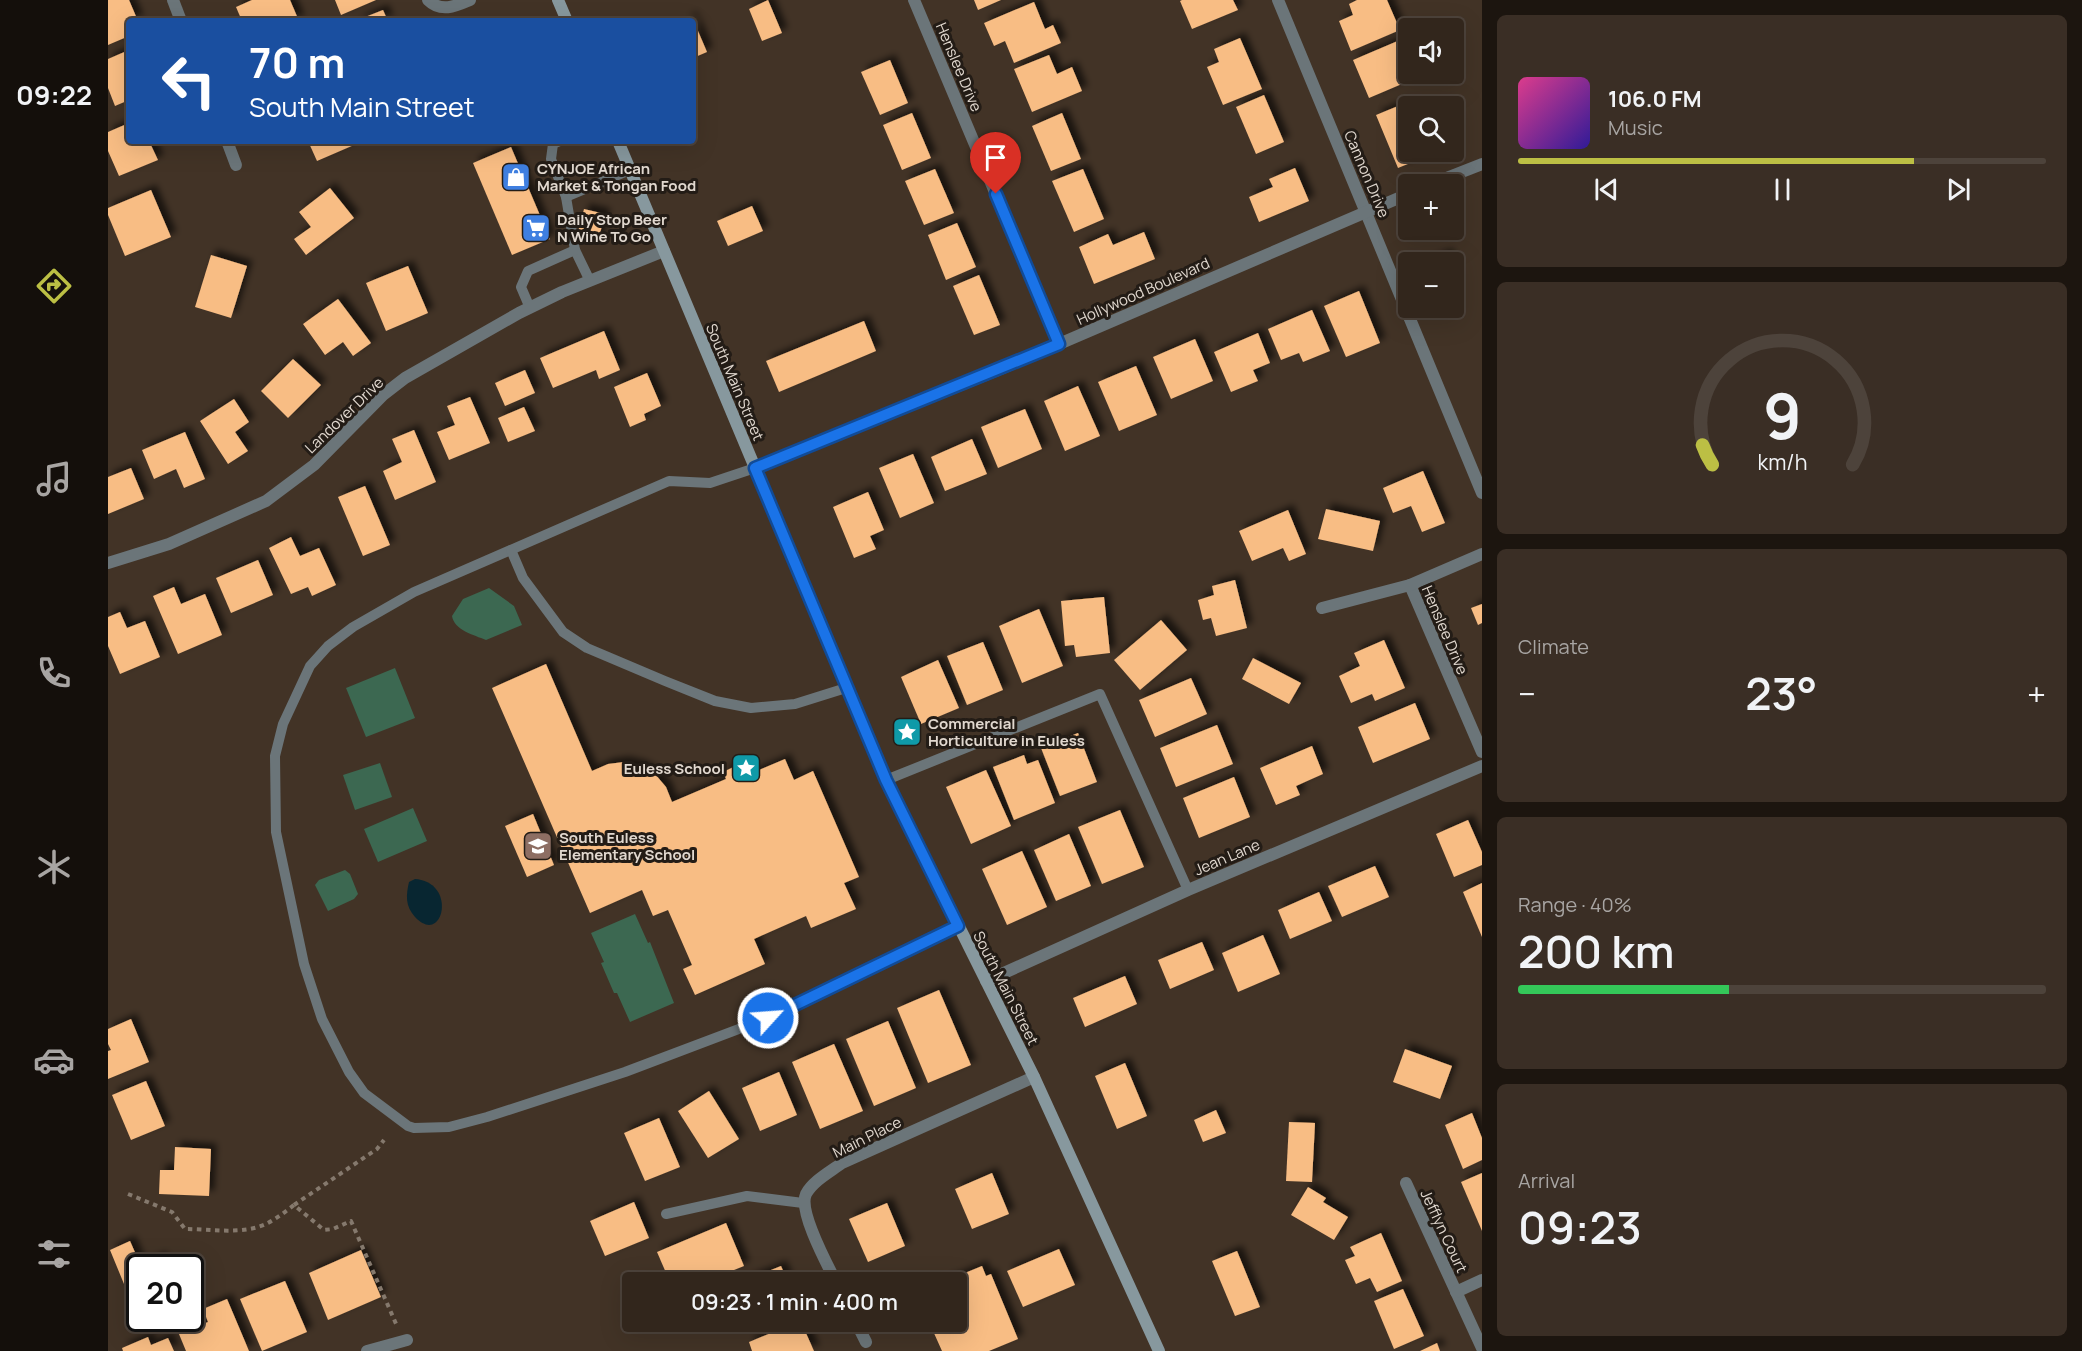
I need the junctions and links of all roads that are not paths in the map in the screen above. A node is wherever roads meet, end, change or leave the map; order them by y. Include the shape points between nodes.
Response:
1 (173, 0) edge
2 (428, 0) edge
3 (470, 0) edge
4 (558, 0) edge
5 (914, 0) edge
6 (1278, 0) edge
7 (180, 18) edge
8 (566, 18) edge
9 (228, 144) edge
10 (553, 144) edge
11 (619, 144) edge
12 (1482, 164) edge
13 (236, 165) dead end
14 (630, 170) junction
15 (1456, 174) edge
16 (566, 197) junction
17 (1398, 198) edge
18 (1366, 211) junction
19 (575, 250) junction
20 (664, 251) junction
21 (590, 281) junction
22 (530, 308) junction
23 (1059, 344) junction
24 (755, 468) junction
25 (1482, 493) edge
26 (511, 550) junction
27 (1482, 554) edge
28 (108, 563) edge
29 (1410, 585) junction
30 (1322, 608) dead end
31 (846, 688) junction
32 (1482, 752) edge
33 (1482, 766) edge
34 (886, 780) junction
35 (1188, 890) junction
36 (958, 926) junction
37 (986, 981) junction
38 (1034, 1077) junction
39 (1406, 1183) dead end
40 (803, 1203) junction
41 (666, 1214) dead end
42 (831, 1272) edge
43 (1482, 1280) edge
44 (1456, 1292) junction
45 (861, 1332) edge
46 (407, 1340) dead end
47 (866, 1342) dead end
48 (1482, 1348) edge
49 (367, 1351) edge
50 (1159, 1351) edge

1 - 7 street
2 - 3 street via 449,8
4 - 8 street
5 - 23 street, Henslee Drive
6 - 18 street, Cannon Drive
9 - 13 street
10 - 16 lane via 551,159
11 - 14 street, South Main Street
12 - 15 street
14 - 16 lane
14 - 20 street, South Main Street
16 - 19 lane
17 - 18 street, Hollywood Boulevard
18 - 23 street, Hollywood Boulevard
18 - 25 street, Cannon Drive
19 - 21 lane
19 - 22 lane via 528,271 521,286
20 - 21 street, Landover Drive
20 - 24 street, South Main Street
21 - 22 street, Landover Drive
22 - 28 street, Landover Drive via 405,378 314,465 266,501 169,544
23 - 24 street, Hollywood Boulevard
24 - 26 lane via 710,483 669,481
24 - 31 street, South Main Street
26 - 31 lane via 523,578 563,632 587,648 665,681 715,701 752,708 795,704
26 - 36 lane via 414,592 328,646 310,666 283,724 275,756 276,832 304,964 322,1019 364,1093 402,1124 414,1128 449,1127 487,1118 768,1018
27 - 29 street
29 - 30 street
29 - 32 street, Henslee Drive
31 - 34 street, South Main Street
33 - 35 street, Jean Lane
34 - 35 lane via 1100,694
34 - 36 street, South Main Street
35 - 37 street, Jean Lane
36 - 37 street, South Main Street
37 - 38 street, South Main Street
38 - 40 street, Main Place via 842,1163 817,1181
38 - 50 street, South Main Street
39 - 44 street, Jefflyn Court
40 - 41 lane via 747,1196
40 - 42 street
43 - 44 street, Jefflyn Court
44 - 48 street, Jefflyn Court
45 - 47 street
46 - 49 street

